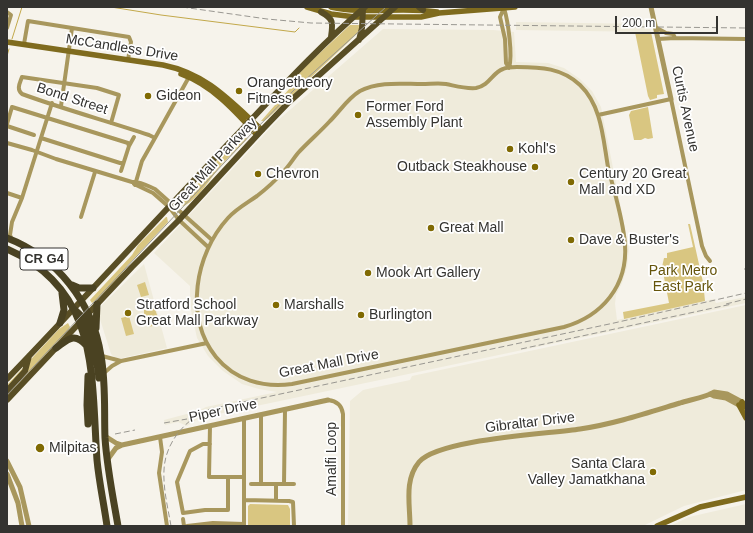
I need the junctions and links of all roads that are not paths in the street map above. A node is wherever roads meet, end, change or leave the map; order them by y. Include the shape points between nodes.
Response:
1 (308, 7) edge
2 (331, 7) edge
3 (516, 7) edge
4 (651, 7) edge
5 (364, 8) edge
6 (393, 8) edge
7 (421, 8) edge
8 (504, 8) junction
9 (7, 12) edge
10 (320, 12) junction
11 (439, 13) junction
12 (355, 16) junction
13 (362, 17) junction
14 (385, 17) junction
15 (655, 27) junction
16 (7, 28) edge
17 (72, 28) junction
18 (331, 37) junction
19 (675, 38) junction
20 (658, 39) junction
21 (746, 39) edge
22 (358, 40) junction
23 (7, 42) edge
24 (24, 44) junction
25 (7, 45) edge
26 (68, 53) junction
27 (128, 60) junction
28 (509, 68) junction
29 (189, 77) junction
30 (64, 83) junction
31 (671, 99) junction
32 (52, 103) junction
33 (61, 106) junction
34 (598, 115) junction
35 (48, 117) junction
36 (111, 122) junction
37 (249, 122) junction
38 (7, 125) edge
39 (262, 130) junction
40 (34, 135) dead end
41 (257, 135) junction
42 (134, 137) dead end
43 (41, 138) junction
44 (155, 138) junction
45 (7, 143) edge
46 (129, 146) junction
47 (37, 152) junction
48 (123, 163) junction
49 (121, 171) dead end
50 (96, 172) junction
51 (134, 183) junction
52 (7, 193) edge
53 (22, 198) junction
54 (170, 206) junction
55 (184, 215) junction
56 (81, 217) dead end
57 (179, 220) junction
58 (12, 222) junction
59 (7, 228) edge
60 (10, 239) edge
61 (212, 240) junction
62 (208, 247) junction
63 (7, 249) edge
64 (710, 261) dead end
65 (70, 284) junction
66 (93, 288) junction
67 (61, 290) junction
68 (82, 300) junction
69 (97, 304) junction
70 (74, 309) junction
71 (84, 318) junction
72 (60, 323) junction
73 (96, 332) junction
74 (207, 343) junction
75 (88, 346) junction
76 (56, 348) junction
77 (29, 356) junction
78 (89, 356) junction
79 (102, 356) junction
80 (121, 361) junction
81 (103, 373) junction
82 (7, 379) edge
83 (7, 391) edge
84 (104, 393) junction
85 (7, 400) edge
86 (328, 400) joint
87 (742, 402) edge
88 (746, 407) edge
89 (285, 410) junction
90 (261, 415) junction
91 (746, 418) edge
92 (244, 419) junction
93 (88, 424) dead end
94 (210, 426) junction
95 (105, 436) junction
96 (160, 437) junction
97 (210, 444) junction
98 (122, 445) junction
99 (108, 459) junction
100 (7, 461) edge
101 (7, 474) edge
102 (228, 477) junction
103 (244, 478) junction
104 (252, 484) dead end
105 (261, 484) junction
106 (276, 484) junction
107 (284, 484) junction
108 (294, 484) dead end
109 (746, 497) edge
110 (244, 500) junction
111 (276, 500) junction
112 (183, 519) dead end
113 (229, 525) edge
114 (244, 525) edge
115 (22, 526) edge
116 (29, 526) edge
117 (107, 526) edge
118 (118, 526) edge
119 (167, 526) edge
120 (184, 526) edge
121 (187, 526) edge
122 (294, 526) edge
123 (343, 526) edge
124 (410, 526) edge
125 (657, 526) edge

1 - 10 main road
2 - 5 main road
3 - 8 main road
4 - 15 street, Curtis Avenue
5 - 6 main road
5 - 12 main road, Great Mall Parkway
5 - 13 main road
6 - 7 main road
6 - 14 main road, Great Mall Parkway
7 - 11 main road
8 - 11 main road
8 - 28 street via 510,40
8 - 28 street via 500,17 505,39 506,63
9 - 16 street via 11,15
10 - 12 main road
10 - 18 main road via 331,20
11 - 14 main road via 421,17
12 - 13 main road
12 - 18 main road, Great Mall Parkway
13 - 14 main road
13 - 22 main road
14 - 22 main road, Great Mall Parkway
15 - 19 street via 673,34
15 - 20 street, Curtis Avenue
17 - 24 street via 28,21
17 - 26 street
17 - 27 street via 129,37 131,42
18 - 37 main road, Great Mall Parkway
19 - 20 street
19 - 21 street
20 - 31 street, Curtis Avenue
22 - 39 main road, Great Mall Parkway
23 - 24 main road, McCandless Drive
24 - 26 main road, McCandless Drive
25 - 26 main road, McCandless Drive
26 - 27 main road, McCandless Drive
26 - 29 main road, McCandless Drive via 157,68
26 - 30 street
27 - 37 main road, McCandless Drive via 174,67 196,76 213,86
28 - 34 street, Great Mall Drive via 542,68 573,79 591,99
28 - 61 street, Great Mall Drive via 501,70 487,84 476,88 394,83 359,92 273,182 228,218
29 - 37 main road, McCandless Drive via 213,92
29 - 44 street
30 - 32 street, Bond Street via 22,77 20,93
30 - 33 street
30 - 36 street via 97,88 119,95
31 - 34 street
31 - 64 street, Curtis Avenue via 702,246
32 - 33 street, Bond Street
32 - 35 street
33 - 36 street, Bond Street
34 - 74 street, Great Mall Drive via 625,250 623,270 615,290 603,306 591,316 573,325 545,332 282,385 252,382 239,376 221,362
35 - 38 street via 12,107
35 - 43 street
35 - 46 street via 128,143
36 - 44 street, Bond Street
37 - 39 main road, McCandless Drive
37 - 41 main road, McCandless Drive
37 - 54 main road, Great Mall Parkway
38 - 40 street
39 - 41 main road, Great Mall Parkway
41 - 55 main road, Great Mall Parkway
42 - 46 street
43 - 47 street
43 - 48 street
44 - 51 street via 142,161
45 - 47 street
46 - 48 street
47 - 50 street
47 - 53 street
48 - 49 street
50 - 51 street
50 - 56 street
51 - 54 street
52 - 53 street
53 - 58 street
54 - 55 street
54 - 57 street
54 - 66 main road, Great Mall Parkway
55 - 57 main road, Great Mall Parkway
55 - 61 street
57 - 62 street
57 - 69 main road, Great Mall Parkway
58 - 59 street
58 - 60 street
60 - 65 highway, CR G4 via 47,260
61 - 62 street, Great Mall Drive
62 - 74 street, Great Mall Drive via 197,292 199,315
63 - 67 highway, CR G4 via 37,265
65 - 66 highway via 79,288
65 - 68 highway, CR G4
66 - 68 main road, Great Mall Parkway
67 - 70 highway, CR G4
67 - 72 highway via 64,310
68 - 70 main road, Great Mall Parkway
68 - 71 highway, CR G4
69 - 71 main road, Great Mall Parkway
69 - 73 highway
70 - 71 highway
70 - 72 main road, Great Mall Parkway
71 - 73 highway, CR G4
71 - 75 highway, CR G4
71 - 76 main road, Great Mall Parkway
71 - 84 highway
72 - 77 main road, Great Mall Parkway
73 - 79 highway, CR G4
74 - 80 street
75 - 76 highway via 80,338 73,338
75 - 78 highway, CR G4
76 - 85 main road, Great Mall Parkway
77 - 82 main road, Great Mall Parkway
77 - 83 main road via 25,371
78 - 93 highway
78 - 117 highway, CR G4 via 97,462
79 - 80 street
79 - 81 highway, CR G4
80 - 81 street
81 - 84 highway, CR G4
84 - 95 highway, CR G4
86 - 89 street, Piper Drive
86 - 123 street, Amalfi Loop via 338,403 343,414
87 - 88 main road
87 - 91 main road
87 - 124 street, Gibraltar Drive via 710,394 620,421 439,450 421,460 410,478
89 - 90 street, Piper Drive
89 - 107 street
90 - 92 street, Piper Drive
90 - 105 street
92 - 94 street, Piper Drive
92 - 103 street
94 - 96 street, Piper Drive
94 - 97 street
95 - 98 street
95 - 99 highway, CR G4
96 - 98 street, Piper Drive
96 - 119 street via 162,452 159,473
97 - 102 street via 209,477
97 - 102 street via 203,444 190,451 177,482 183,513 228,510
98 - 99 street via 116,448
99 - 118 highway, CR G4
100 - 116 street via 20,487
101 - 115 street via 18,503
102 - 103 street
103 - 110 street
104 - 105 street
105 - 106 street
106 - 107 street
106 - 111 street
107 - 108 street
109 - 125 main road via 700,507
110 - 111 street
110 - 114 street
111 - 122 street via 293,502
112 - 120 street
113 - 114 street
113 - 121 street via 213,523

